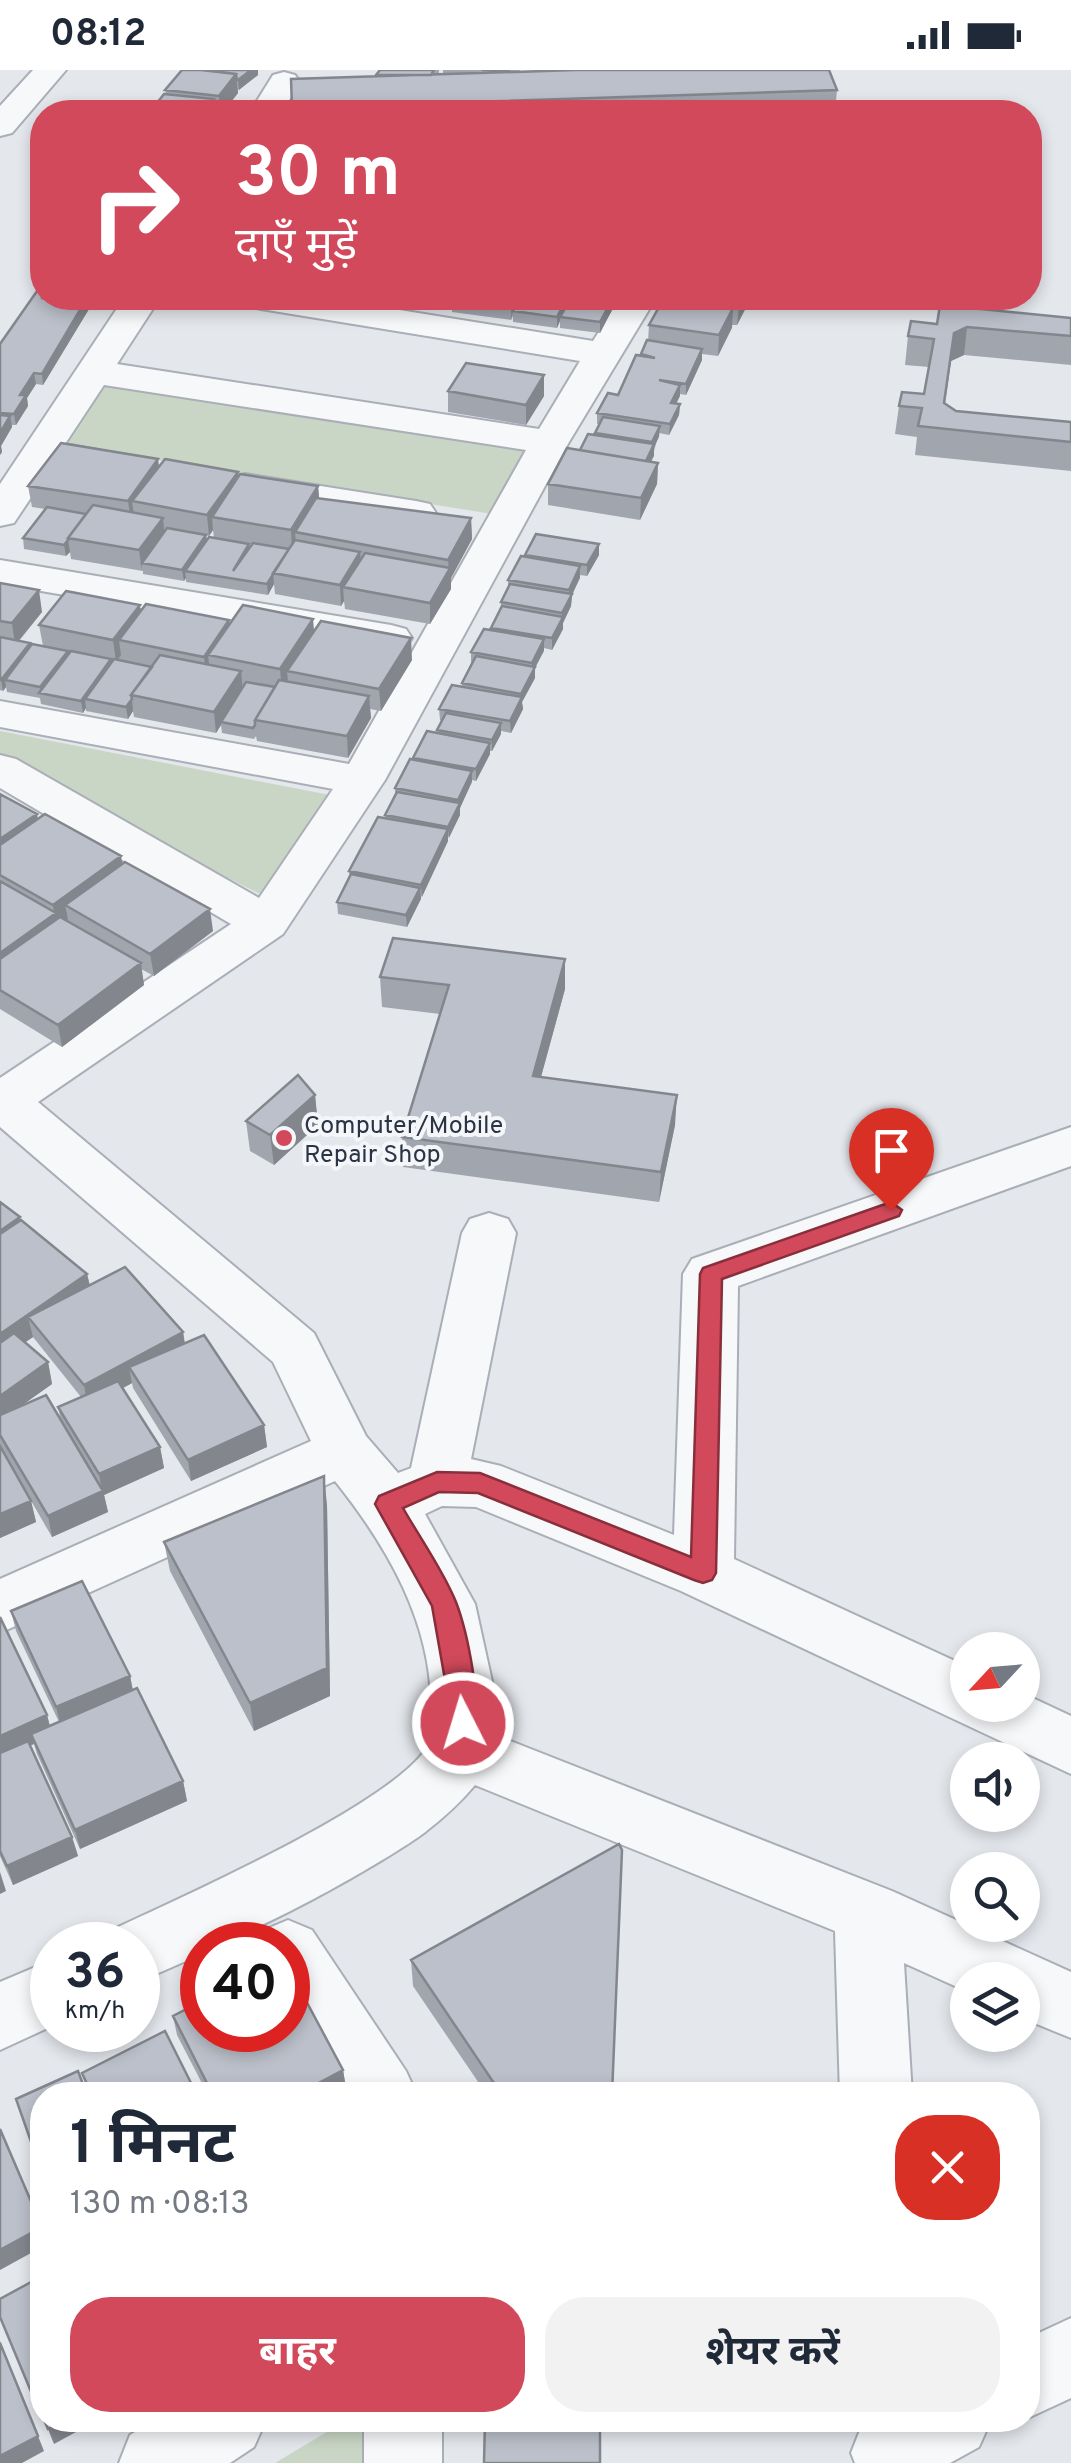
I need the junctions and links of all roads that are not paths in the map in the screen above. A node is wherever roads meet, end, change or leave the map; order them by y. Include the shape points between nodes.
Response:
1 (50, 70) edge
2 (284, 82) dead end
3 (273, 100) edge
4 (0, 126) edge
5 (134, 310) edge
6 (334, 310) edge
7 (630, 310) edge
8 (603, 354) junction
9 (92, 372) junction
10 (550, 442) junction
11 (40, 452) junction
12 (156, 471) edge
13 (214, 480) edge
14 (0, 514) edge
15 (471, 522) junction
16 (0, 572) edge
17 (438, 646) junction
18 (0, 714) edge
19 (0, 768) edge
20 (362, 780) junction
21 (266, 922) junction
22 (2, 1100) edge
23 (1071, 1146) edge
24 (490, 1233) dead end
25 (345, 1451) junction
26 (412, 1493) junction
27 (703, 1573) junction
28 (0, 1607) edge
29 (950, 1689) edge
30 (1020, 1722) edge
31 (1071, 1746) edge
32 (463, 1751) junction
33 (868, 1913) junction
34 (284, 1922) edge
35 (976, 1962) edge
36 (310, 1987) edge
37 (1040, 1992) edge
38 (30, 2003) edge
39 (1071, 2006) edge
40 (0, 2017) edge
41 (372, 2082) edge
42 (875, 2082) edge
43 (1071, 2356) edge
44 (1040, 2373) edge
45 (207, 2432) edge
46 (403, 2432) edge
47 (158, 2463) edge
48 (403, 2463) edge

1 - 4 street
2 - 3 street
5 - 9 street
6 - 8 street
7 - 8 street
8 - 10 street
9 - 10 street
9 - 11 street
10 - 15 street
11 - 12 street
11 - 14 street
13 - 15 street
15 - 17 street
16 - 17 street
17 - 20 street
18 - 20 street
19 - 21 street
20 - 21 street
21 - 22 street
22 - 25 street via 294,1348
23 - 27 street via 711,1274
24 - 26 street
25 - 26 street
25 - 28 street
26 - 27 street via 480,1483
26 - 32 street via 463,1695
27 - 29 street
30 - 31 street
32 - 33 street
32 - 34 street via 437,1784
33 - 35 street
33 - 42 street
36 - 41 street
37 - 39 street
38 - 40 street
43 - 44 street
45 - 47 street
46 - 48 street

